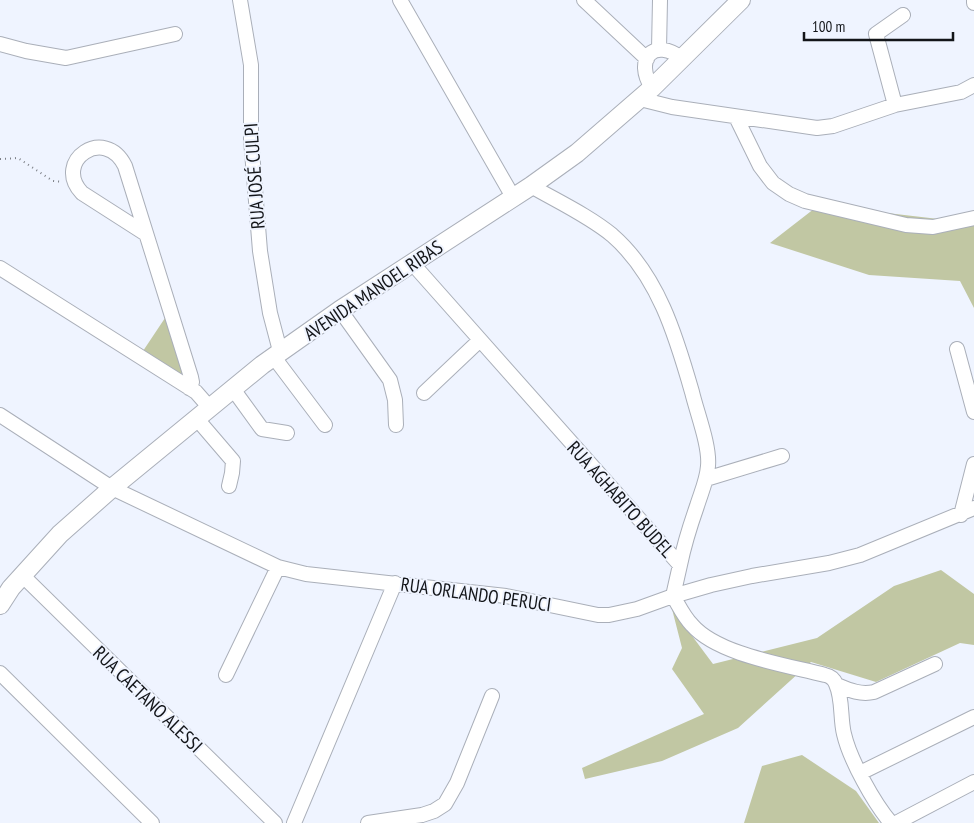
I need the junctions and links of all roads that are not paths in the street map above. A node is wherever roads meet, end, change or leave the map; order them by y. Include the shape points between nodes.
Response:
1 (240, 0) edge
2 (400, 0) edge
3 (584, 0) edge
4 (660, 0) edge
5 (740, 0) edge
6 (903, 15) dead end
7 (174, 34) dead end
8 (0, 44) edge
9 (659, 49) junction
10 (647, 59) junction
11 (682, 59) junction
12 (974, 85) edge
13 (646, 93) junction
14 (895, 105) junction
15 (736, 117) junction
16 (531, 186) junction
17 (514, 197) junction
18 (974, 218) edge
19 (146, 234) junction
20 (412, 263) junction
21 (0, 268) edge
22 (340, 310) junction
23 (480, 340) junction
24 (957, 349) dead end
25 (277, 354) junction
26 (189, 388) junction
27 (234, 389) junction
28 (424, 392) dead end
29 (974, 412) edge
30 (204, 414) junction
31 (0, 415) edge
32 (326, 425) dead end
33 (396, 425) dead end
34 (287, 433) dead end
35 (782, 456) dead end
36 (974, 464) edge
37 (706, 479) junction
38 (229, 486) dead end
39 (112, 488) junction
40 (974, 508) edge
41 (961, 515) junction
42 (680, 565) junction
43 (278, 567) junction
44 (396, 583) junction
45 (11, 587) edge
46 (673, 596) junction
47 (0, 605) edge
48 (935, 664) dead end
49 (0, 673) edge
50 (226, 675) dead end
51 (837, 684) junction
52 (492, 696) dead end
53 (974, 717) edge
54 (860, 773) junction
55 (974, 782) edge
56 (152, 823) edge
57 (275, 823) edge
58 (294, 823) edge
59 (368, 823) edge
60 (891, 823) edge
61 (896, 823) edge

1 - 25 street, RUA JOSÉ CULPI via 251,65 251,139 260,251
2 - 17 street
3 - 10 street
4 - 9 street
5 - 11 main road, AVENIDA MANOEL RIBAS
6 - 14 street via 876,34
7 - 8 street via 66,58
9 - 10 street
9 - 11 street via 670,50
10 - 13 street
11 - 13 main road, AVENIDA MANOEL RIBAS
12 - 14 street via 961,92
13 - 15 street via 672,108
13 - 16 main road, AVENIDA MANOEL RIBAS via 577,153
14 - 15 street via 833,126 817,128
15 - 18 street via 760,166 773,184 789,194 906,224 933,227
16 - 17 main road, AVENIDA MANOEL RIBAS
16 - 37 street via 611,234 632,256 662,303 682,358 707,448
17 - 20 main road, AVENIDA MANOEL RIBAS
19 - 19 street via 82,193 73,181 76,160 86,151 103,148 118,154 125,166
19 - 26 street via 192,380
20 - 22 main road, AVENIDA MANOEL RIBAS
20 - 23 street, RUA AGHABITO BUDEL
21 - 26 street
22 - 25 main road, AVENIDA MANOEL RIBAS
22 - 33 street via 390,380
23 - 28 street
23 - 42 street, RUA AGHABITO BUDEL
24 - 29 street
25 - 27 main road, AVENIDA MANOEL RIBAS
25 - 32 street
26 - 30 street via 196,392
27 - 30 main road, AVENIDA MANOEL RIBAS
27 - 34 street via 262,429
30 - 38 street via 233,461
30 - 39 main road, AVENIDA MANOEL RIBAS
31 - 39 street, RUA ORLANDO PERUCI
35 - 37 street
36 - 41 street
37 - 42 street
39 - 43 street, RUA ORLANDO PERUCI
39 - 45 main road, AVENIDA MANOEL RIBAS via 60,534
40 - 41 street, RUA ORLANDO PERUCI
41 - 46 street, RUA ORLANDO PERUCI via 852,557 732,580
42 - 46 street, RUA AGHABITO BUDEL
43 - 44 street, RUA ORLANDO PERUCI via 306,574
43 - 50 street
44 - 46 street, RUA ORLANDO PERUCI via 506,596 598,615 623,613
44 - 58 street
45 - 47 main road, AVENIDA MANOEL RIBAS
45 - 57 street, RUA CAETANO ALESSI
46 - 51 street via 693,626 712,641 755,658 825,675
48 - 51 street via 867,694
49 - 56 street
51 - 54 street via 844,735
52 - 59 street via 457,783 445,804 422,815
53 - 54 street
54 - 60 street
55 - 61 street

